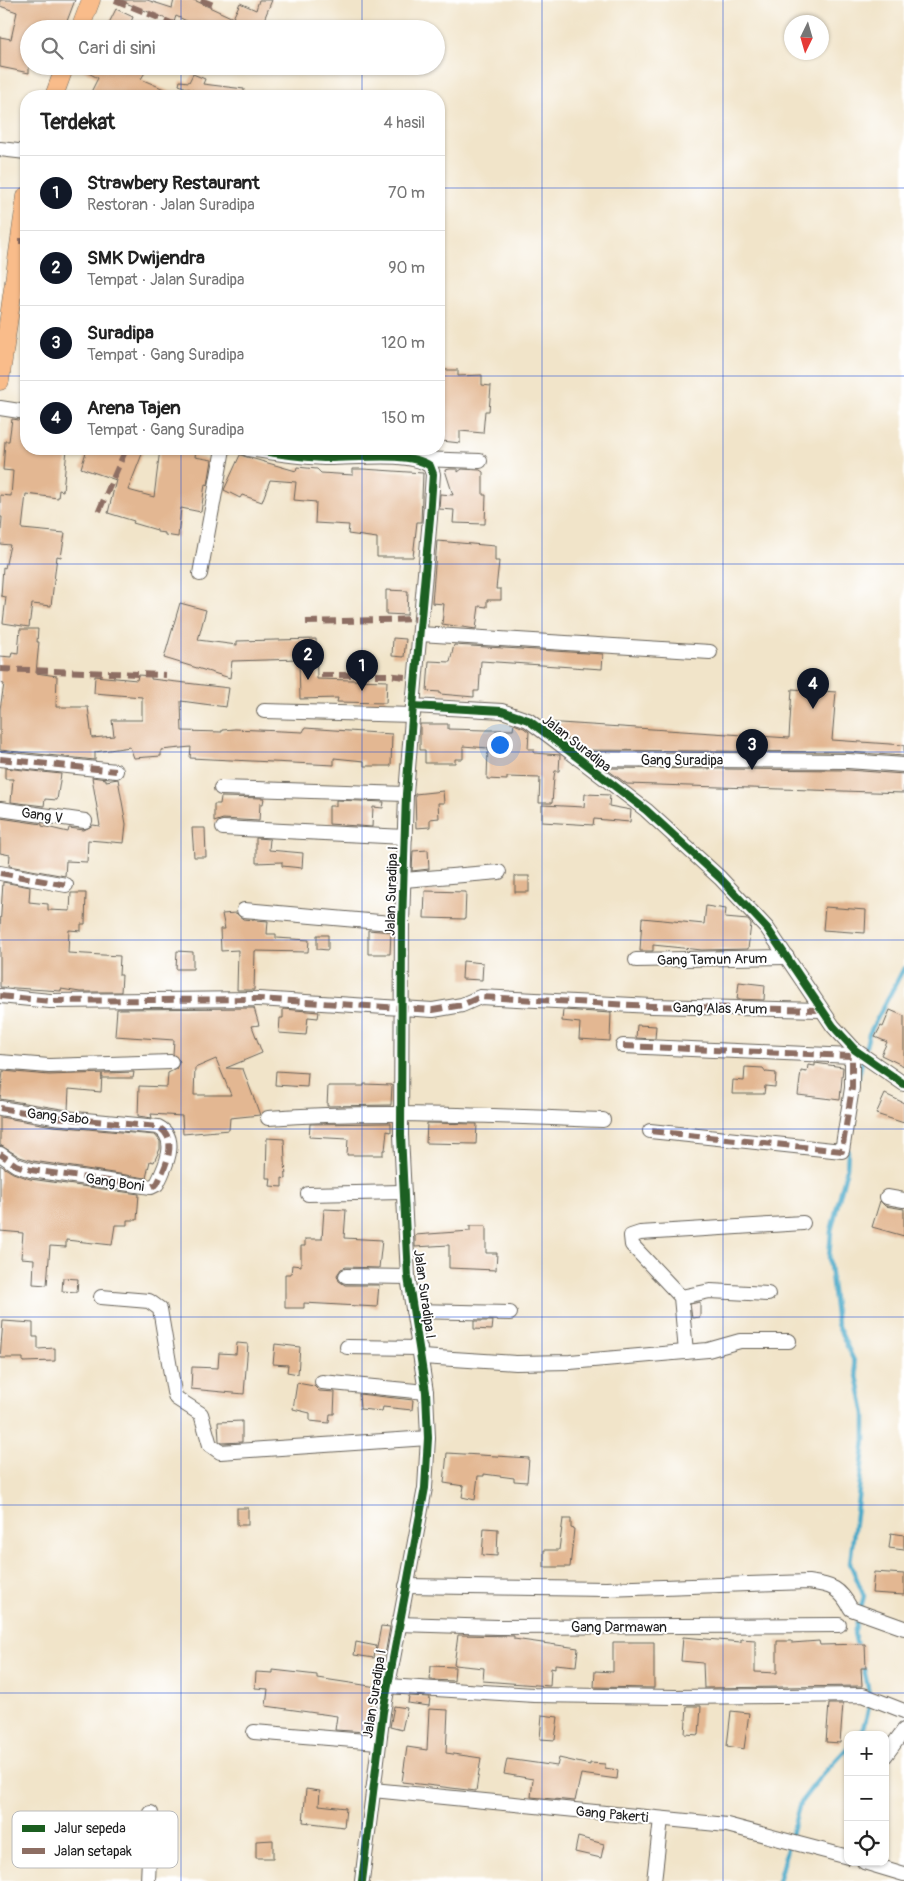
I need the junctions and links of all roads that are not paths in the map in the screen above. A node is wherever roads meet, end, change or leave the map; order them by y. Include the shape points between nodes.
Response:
1 (91, 0) edge
2 (83, 20) edge
3 (62, 75) edge
4 (56, 90) edge
5 (0, 148) edge
6 (20, 151) edge
7 (20, 277) edge
8 (19, 291) edge
9 (0, 381) edge
10 (0, 408) edge
11 (20, 411) edge
12 (222, 455) edge
13 (298, 455) edge
14 (418, 459) junction
15 (480, 462) dead end
16 (200, 574) dead end
17 (420, 634) junction
18 (710, 652) dead end
19 (413, 710) junction
20 (264, 711) dead end
21 (0, 759) edge
22 (579, 759) junction
23 (904, 765) edge
24 (116, 772) dead end
25 (221, 788) dead end
26 (406, 794) junction
27 (0, 809) edge
28 (85, 821) dead end
29 (223, 828) dead end
30 (405, 837) junction
31 (499, 872) dead end
32 (0, 873) edge
33 (404, 880) junction
34 (66, 885) dead end
35 (244, 910) dead end
36 (402, 924) junction
37 (788, 957) junction
38 (636, 960) dead end
39 (0, 996) edge
40 (401, 1010) junction
41 (821, 1010) junction
42 (623, 1046) dead end
43 (852, 1052) junction
44 (0, 1062) edge
45 (171, 1062) dead end
46 (904, 1084) edge
47 (0, 1108) edge
48 (401, 1115) junction
49 (268, 1118) dead end
50 (603, 1120) dead end
51 (116, 1122) joint
52 (650, 1130) dead end
53 (0, 1154) edge
54 (402, 1192) junction
55 (308, 1194) dead end
56 (887, 1197) dead end
57 (904, 1200) edge
58 (803, 1223) dead end
59 (346, 1276) dead end
60 (408, 1277) junction
61 (768, 1294) dead end
62 (101, 1297) dead end
63 (681, 1297) junction
64 (413, 1311) junction
65 (510, 1313) dead end
66 (789, 1341) dead end
67 (346, 1346) dead end
68 (686, 1352) junction
69 (421, 1353) junction
70 (322, 1382) dead end
71 (426, 1392) junction
72 (428, 1438) junction
73 (406, 1586) junction
74 (398, 1624) junction
75 (839, 1625) dead end
76 (904, 1628) edge
77 (387, 1686) junction
78 (904, 1711) edge
79 (904, 1730) edge
80 (254, 1732) dead end
81 (378, 1742) junction
82 (889, 1751) edge
83 (373, 1790) junction
84 (661, 1818) junction
85 (844, 1856) edge
86 (877, 1866) edge
87 (149, 1868) edge
88 (904, 1874) edge
89 (148, 1881) edge
90 (362, 1881) edge
91 (654, 1881) edge

1 - 2 main road
3 - 4 main road
5 - 6 street
7 - 8 main road
8 - 9 main road
10 - 11 street
12 - 16 street
13 - 14 street
14 - 15 street
14 - 17 street via 430,466 433,474
17 - 18 street
17 - 19 street
19 - 20 street, Jalan Suradipa
19 - 22 street, Jalan Suradipa via 490,710 513,714 528,720
19 - 26 street, Jalan Suradipa I
21 - 24 street
22 - 23 street, Gang Suradipa via 848,761
22 - 37 street, Jalan Suradipa via 646,810 720,878 756,915
25 - 26 street
26 - 30 street, Jalan Suradipa I
27 - 28 street, Gang V
29 - 30 street
30 - 33 street, Jalan Suradipa I
31 - 33 street
32 - 34 street
33 - 36 street, Jalan Suradipa I
35 - 36 street
36 - 40 street, Jalan Suradipa I
37 - 38 street, Gang Tamun Arum
37 - 41 street, Jalan Suradipa
39 - 40 street, Gang Alas Arum via 50,1001 258,999
40 - 41 street, Gang Alas Arum via 450,1008 480,997
40 - 48 street, Jalan Suradipa I
41 - 43 street, Jalan Suradipa
42 - 43 street
43 - 46 street, Jalan Suradipa
43 - 52 street via 852,1088 842,1151
44 - 45 street via 49,1066
47 - 51 street, Gang Sabo
48 - 49 street
48 - 50 street
48 - 54 street, Jalan Suradipa I
51 - 53 street, Gang Boni via 158,1127 169,1137 170,1148 157,1184 151,1187 31,1170
54 - 55 street
54 - 60 street, Jalan Suradipa I
56 - 57 street
58 - 63 street via 632,1235 632,1245
59 - 60 street
60 - 64 street, Jalan Suradipa I
61 - 63 street via 710,1291
62 - 72 street via 148,1301 160,1309 176,1398 201,1414 210,1445 220,1452
63 - 68 street
64 - 65 street
64 - 69 street, Jalan Suradipa I
66 - 68 street via 740,1341
67 - 69 street
68 - 69 street via 516,1363
69 - 71 street, Jalan Suradipa I
70 - 71 street
71 - 72 street, Jalan Suradipa I
72 - 73 street, Jalan Suradipa I via 425,1488
73 - 74 street, Jalan Suradipa I
73 - 76 street via 606,1589 808,1582 823,1584 842,1593 851,1609
74 - 75 street, Gang Darmawan via 498,1627
74 - 77 street, Jalan Suradipa I
77 - 78 street via 534,1695 863,1695
77 - 81 street, Jalan Suradipa I
79 - 82 street
80 - 81 street
81 - 83 street, Jalan Suradipa I
83 - 84 street, Gang Pakerti
83 - 90 street, Jalan Suradipa I
84 - 85 street, Gang Pakerti via 727,1824
84 - 91 street
86 - 88 street
87 - 89 street

